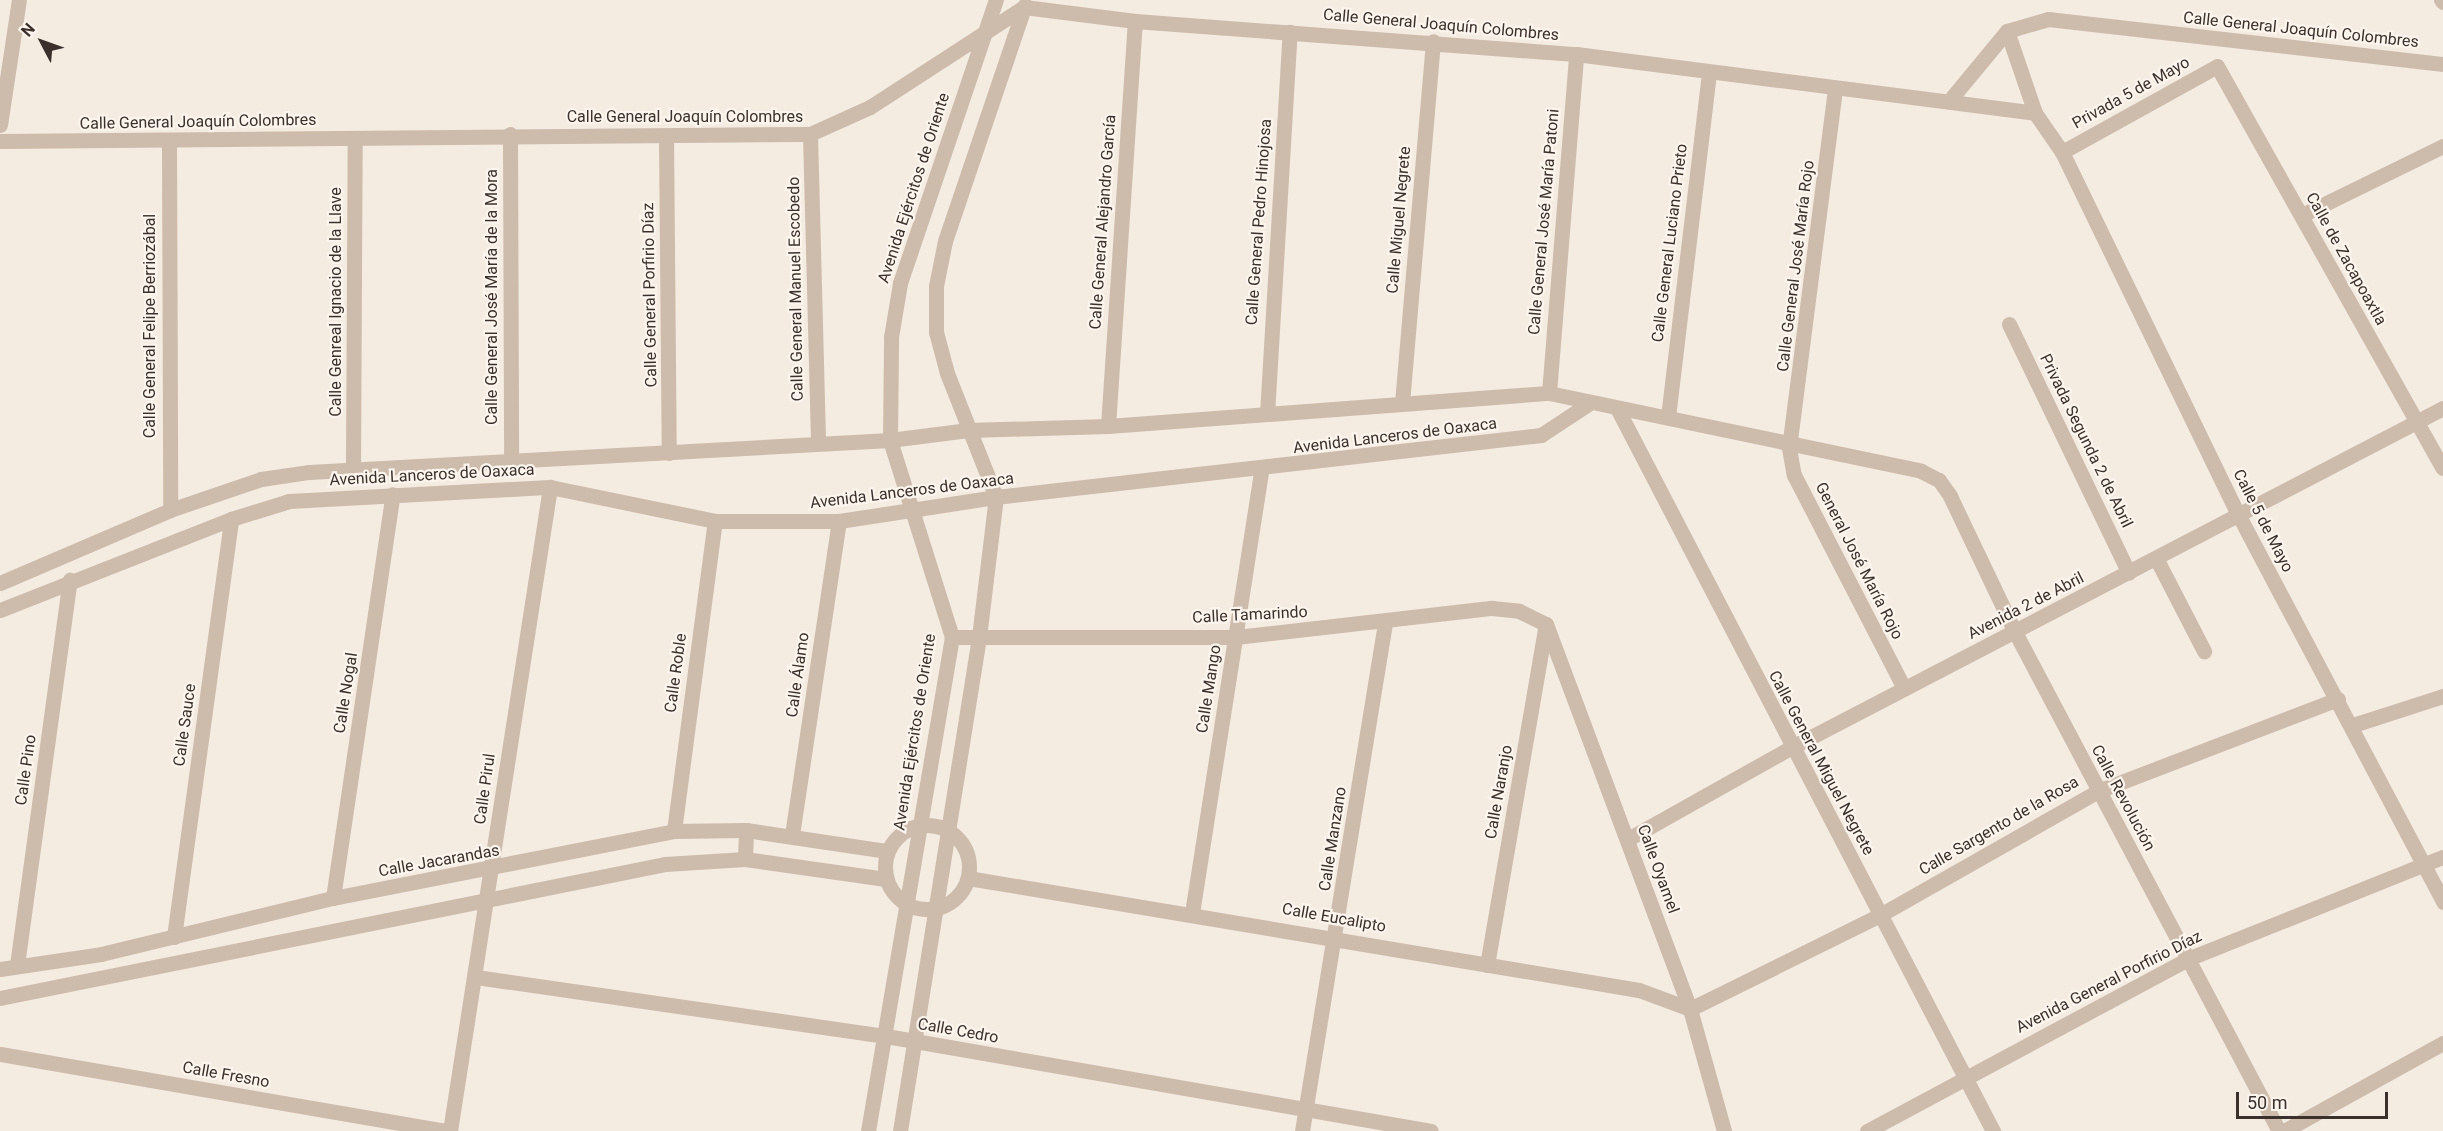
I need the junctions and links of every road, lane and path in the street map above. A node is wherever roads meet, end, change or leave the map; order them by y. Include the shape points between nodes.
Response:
1 (19, 0) edge
2 (996, 0) edge
3 (1025, 4) edge
4 (1134, 21) junction
5 (2007, 31) junction
6 (985, 32) junction
7 (1290, 32) junction
8 (1433, 40) junction
9 (1576, 54) junction
10 (2443, 64) edge
11 (2217, 66) joint
12 (1709, 73) junction
13 (1835, 89) junction
14 (1949, 101) junction
15 (2035, 113) junction
16 (0, 125) edge
17 (510, 134) junction
18 (810, 134) junction
19 (666, 136) junction
20 (355, 138) junction
21 (0, 141) edge
22 (169, 142) junction
23 (2443, 147) edge
24 (2062, 152) junction
25 (2302, 215) junction
26 (2010, 324) dead end
27 (1549, 393) junction
28 (1402, 402) junction
29 (1588, 404) junction
30 (2443, 408) edge
31 (1618, 410) junction
32 (1267, 414) junction
33 (1668, 417) junction
34 (2416, 422) junction
35 (1108, 426) junction
36 (968, 430) junction
37 (890, 440) junction
38 (818, 443) junction
39 (1790, 448) junction
40 (669, 453) junction
41 (511, 460) junction
42 (353, 467) junction
43 (2443, 468) edge
44 (1261, 471) junction
45 (1939, 480) joint
46 (550, 487) junction
47 (393, 494) junction
48 (996, 497) junction
49 (170, 510) junction
50 (914, 511) junction
51 (2239, 516) junction
52 (231, 519) junction
53 (715, 520) junction
54 (839, 521) junction
55 (2156, 558) junction
56 (2129, 573) junction
57 (70, 580) junction
58 (0, 583) edge
59 (0, 610) edge
60 (1384, 623) junction
61 (1546, 624) junction
62 (2015, 632) junction
63 (952, 637) junction
64 (979, 637) junction
65 (1236, 637) junction
66 (2204, 651) dead end
67 (1904, 688) junction
68 (2443, 696) edge
69 (2338, 699) junction
70 (2353, 726) junction
71 (1792, 747) junction
72 (2098, 791) junction
73 (919, 825) junction
74 (746, 830) junction
75 (948, 830) junction
76 (674, 831) junction
77 (792, 835) junction
78 (1628, 839) junction
79 (887, 851) junction
80 (2443, 857) edge
81 (746, 859) junction
82 (2422, 865) junction
83 (492, 870) junction
84 (968, 878) junction
85 (886, 879) junction
86 (333, 898) junction
87 (487, 901) junction
88 (2443, 902) edge
89 (906, 904) junction
90 (936, 909) junction
91 (1192, 913) junction
92 (1880, 915) junction
93 (252, 918) junction
94 (1336, 936) junction
95 (174, 937) junction
96 (254, 946) junction
97 (101, 954) junction
98 (2190, 958) junction
99 (17, 965) junction
100 (1487, 965) junction
101 (0, 969) edge
102 (102, 978) junction
103 (476, 978) junction
104 (0, 998) edge
105 (1690, 1010) junction
106 (886, 1036) junction
107 (916, 1042) junction
108 (2443, 1043) edge
109 (0, 1054) edge
110 (1965, 1077) junction
111 (1305, 1112) junction
112 (445, 1131) edge
113 (450, 1131) edge
114 (868, 1131) edge
115 (900, 1131) edge
116 (1302, 1131) edge
117 (1431, 1131) edge
118 (1724, 1131) edge
119 (1867, 1131) edge
120 (1993, 1131) edge
121 (2279, 1131) edge
122 (2284, 1131) edge

1 - 16 street
2 - 6 street, Avenida Ejércitos de Oriente
3 - 4 street, Calle General Joaquín Colombres
3 - 6 street, Calle General Joaquín Colombres
3 - 36 street via 945,241 936,286 936,332
4 - 7 street, Calle General Joaquín Colombres
4 - 35 street, Calle General Alejandro García
5 - 10 street, Calle General Joaquín Colombres via 2048,19
5 - 14 street
5 - 15 street, Calle 5 de Mayo
6 - 18 street, Calle General Joaquín Colombres via 870,106
6 - 37 street, Avenida Ejércitos de Oriente via 900,283 891,337
7 - 8 street, Calle General Joaquín Colombres
7 - 32 street, Calle General Pedro Hinojosa
8 - 9 street, Calle General Joaquín Colombres
8 - 28 street, Calle Miguel Negrete
9 - 12 street, Calle General Joaquín Colombres
9 - 27 street, Calle General José María Patoni
11 - 24 street, Privada 5 de Mayo
11 - 25 street, Calle de Zacapoaxtla
12 - 13 street, Calle General Joaquín Colombres
12 - 33 street, Calle General Luciano Prieto
13 - 14 street, Calle General Joaquín Colombres
13 - 39 street, Calle General José María Rojo
14 - 15 street
15 - 24 street, Calle 5 de Mayo
17 - 19 street, Calle General Joaquín Colombres
17 - 20 street, Calle General Joaquín Colombres
17 - 41 street, Calle General José María de la Mora
18 - 19 street, Calle General Joaquín Colombres
18 - 38 street, Calle General Manuel Escobedo
19 - 40 street, Calle General Porfirio Díaz
20 - 22 street, Calle General Joaquín Colombres
20 - 42 street, Calle Genreal Ignacio de la Llave
21 - 22 street, Calle General Joaquín Colombres
22 - 49 street, Calle General Felipe Berriozábal
23 - 25 street
24 - 51 street, Calle 5 de Mayo
25 - 34 street, Calle de Zacapoaxtla
26 - 56 street, Privada Segunda 2 de Abril
27 - 28 street, Avenida Lanceros de Oaxaca
27 - 29 street, Avenida Lanceros de Oaxaca
28 - 32 street, Avenida Lanceros de Oaxaca
29 - 31 street, Avenida Lanceros de Oaxaca
29 - 44 street, Avenida Lanceros de Oaxaca via 1541,435
30 - 34 street, Avenida 2 de Abril
31 - 33 street, Avenida Lanceros de Oaxaca
31 - 71 street, Calle General Miguel Negrete
32 - 35 street, Avenida Lanceros de Oaxaca
33 - 39 street, Avenida Lanceros de Oaxaca
34 - 43 street, Calle de Zacapoaxtla
34 - 51 street, Avenida 2 de Abril
35 - 36 street, Avenida Lanceros de Oaxaca
36 - 37 street, Avenida Lanceros de Oaxaca
36 - 48 street
37 - 38 street, Avenida Lanceros de Oaxaca
37 - 50 street, Avenida Ejércitos de Oriente
38 - 40 street, Avenida Lanceros de Oaxaca
39 - 45 street, Avenida Lanceros de Oaxaca via 1921,471
39 - 67 street, General José María Rojo via 1794,475
40 - 41 street, Avenida Lanceros de Oaxaca
41 - 42 street, Avenida Lanceros de Oaxaca
42 - 49 street, Avenida Lanceros de Oaxaca via 261,479
44 - 48 street, Avenida Lanceros de Oaxaca
44 - 65 street, Calle Mango
45 - 62 street, Calle Revolución
46 - 47 street, Avenida Lanceros de Oaxaca
46 - 53 street, Avenida Lanceros de Oaxaca
46 - 83 street, Calle Pirul
47 - 52 street, Avenida Lanceros de Oaxaca via 290,501
47 - 86 street, Calle Nogal
48 - 50 street, Avenida Lanceros de Oaxaca
48 - 64 street
49 - 58 street, Avenida Lanceros de Oaxaca
50 - 54 street, Avenida Lanceros de Oaxaca
50 - 63 street, Avenida Ejércitos de Oriente
51 - 55 street, Avenida 2 de Abril
51 - 69 street, Calle 5 de Mayo
52 - 57 street, Avenida Lanceros de Oaxaca
52 - 95 street, Calle Sauce
53 - 54 street, Avenida Lanceros de Oaxaca
53 - 76 street, Calle Roble
54 - 77 street, Calle Álamo
55 - 56 street, Avenida 2 de Abril
55 - 66 street
56 - 62 street, Avenida 2 de Abril
57 - 59 street, Avenida Lanceros de Oaxaca
57 - 99 street, Calle Pino
60 - 61 street, Calle Tamarindo via 1492,609 1519,611
60 - 65 street, Calle Tamarindo
60 - 94 street, Calle Manzano
61 - 78 street, Calle Oyamel
61 - 100 street, Calle Naranjo
62 - 67 street, Avenida 2 de Abril
62 - 72 street, Calle Revolución
63 - 64 street, Calle Tamarindo
63 - 73 street, Avenida Ejércitos de Oriente
64 - 65 street, Calle Tamarindo
64 - 75 street
65 - 91 street, Calle Mango
67 - 71 street, Avenida 2 de Abril
68 - 70 street
69 - 70 street, Calle 5 de Mayo
69 - 72 street, Calle Sargento de la Rosa
70 - 82 street, Calle 5 de Mayo
71 - 78 street, Avenida 2 de Abril
71 - 92 street, Calle General Miguel Negrete
72 - 92 street, Calle Sargento de la Rosa
72 - 98 street, Calle Revolución
73 - 75 street
73 - 79 street via 900,834
73 - 89 street, Avenida Ejércitos de Oriente
74 - 76 street, Calle Jacarandas
74 - 77 street, Calle Jacarandas
74 - 81 street
75 - 84 street via 968,856
75 - 90 street
76 - 83 street, Calle Jacarandas
77 - 79 street, Calle Jacarandas
78 - 105 street, Calle Oyamel
79 - 85 street
80 - 82 street, Avenida General Porfirio Díaz
81 - 85 street
81 - 87 street via 665,864
82 - 88 street, Calle 5 de Mayo
82 - 98 street, Avenida General Porfirio Díaz
83 - 86 street, Calle Jacarandas
83 - 87 street, Calle Pirul
84 - 90 street via 953,901
84 - 91 street, Calle Eucalipto
85 - 89 street
86 - 93 street, Calle Jacarandas
87 - 96 street
87 - 103 street, Calle Pirul
89 - 90 street
89 - 106 street, Avenida Ejércitos de Oriente
90 - 107 street
91 - 94 street, Calle Eucalipto
92 - 105 street, Calle Sargento de la Rosa
92 - 110 street, Calle General Miguel Negrete
93 - 95 street, Calle Jacarandas
93 - 96 street
94 - 100 street, Calle Eucalipto
94 - 111 street, Calle Manzano
95 - 97 street, Calle Jacarandas
96 - 102 street
97 - 99 street, Calle Jacarandas
97 - 102 street
98 - 110 street, Avenida General Porfirio Díaz
98 - 121 street, Calle Revolución
99 - 101 street, Calle Jacarandas
100 - 105 street, Calle Eucalipto via 1660,994
102 - 104 street
103 - 106 street, Calle Cedro
103 - 113 street, Calle Pirul
105 - 118 street, Calle Oyamel
106 - 107 street, Calle Cedro
106 - 114 street, Avenida Ejércitos de Oriente
107 - 111 street, Calle Cedro
107 - 115 street
108 - 122 street
109 - 112 street, Calle Fresno
110 - 119 street, Avenida General Porfirio Díaz
110 - 120 street, Calle General Miguel Negrete
111 - 116 street, Calle Manzano
111 - 117 street, Calle Cedro

